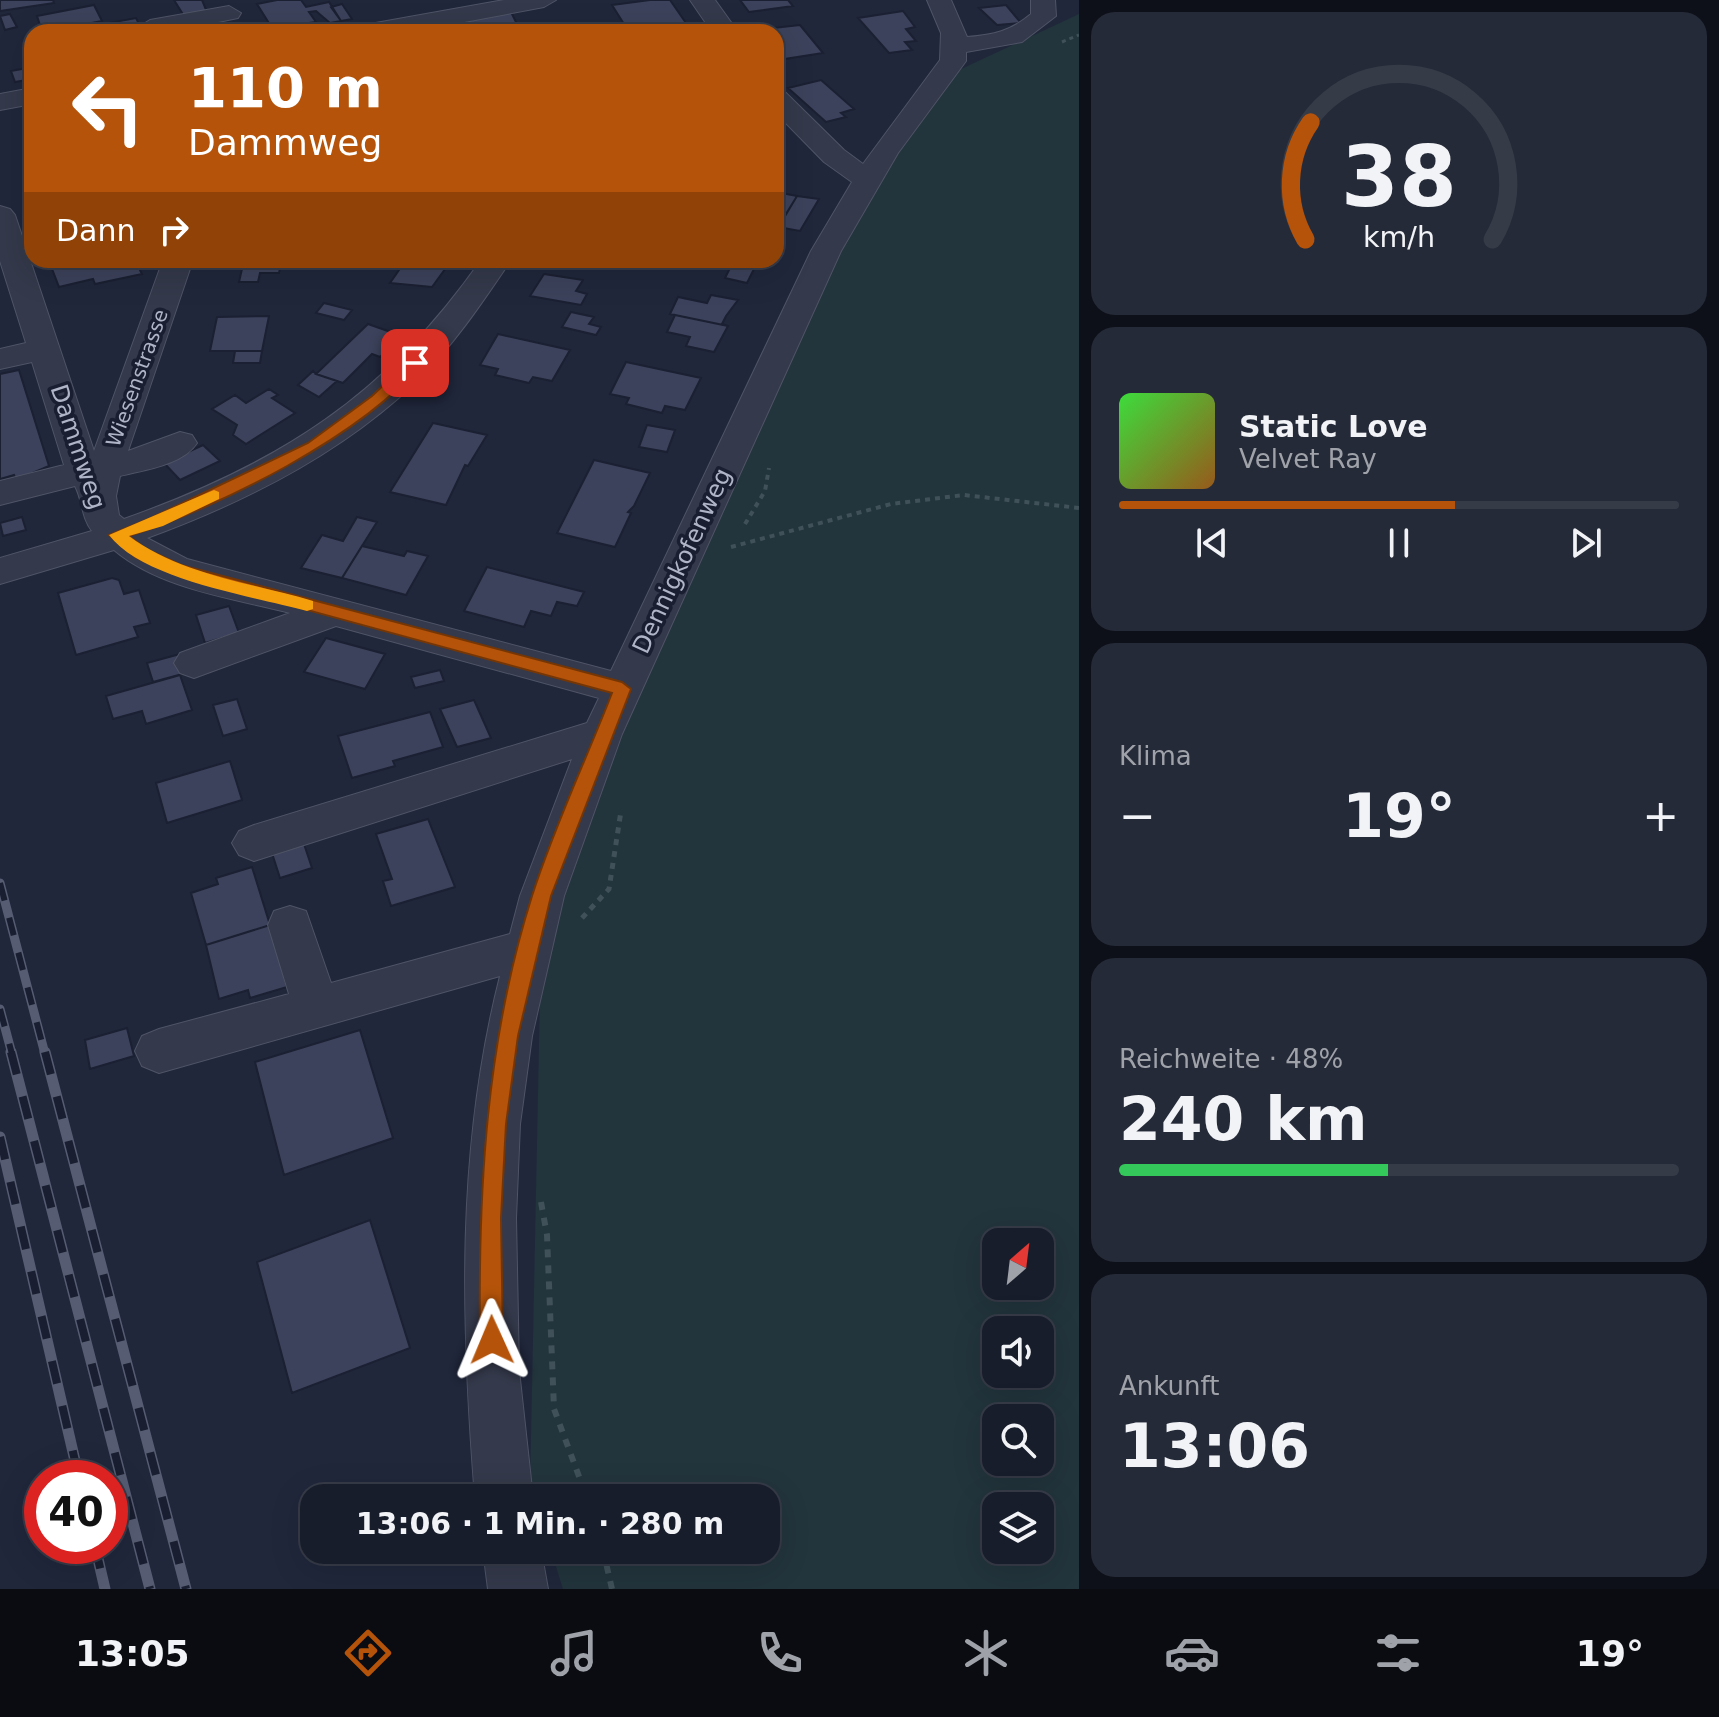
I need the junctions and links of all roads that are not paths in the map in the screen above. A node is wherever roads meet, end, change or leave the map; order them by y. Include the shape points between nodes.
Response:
1 (702, 0) edge
2 (939, 0) edge
3 (1043, 0) edge
4 (538, 6) edge
5 (230, 15) edge
6 (175, 24) edge
7 (422, 24) edge
8 (719, 24) edge
9 (1073, 27) edge
10 (1024, 35) junction
11 (956, 45) junction
12 (24, 98) edge
13 (0, 102) edge
14 (784, 106) edge
15 (867, 179) junction
16 (0, 215) edge
17 (175, 268) edge
18 (491, 268) edge
19 (45, 349) junction
20 (0, 359) edge
21 (180, 443) dead end
22 (95, 479) junction
23 (0, 493) edge
24 (117, 535) junction
25 (0, 571) edge
26 (333, 612) junction
27 (194, 663) dead end
28 (622, 689) junction
29 (602, 734) junction
30 (254, 843) dead end
31 (290, 925) dead end
32 (527, 949) junction
33 (316, 1007) junction
34 (159, 1051) dead end
35 (503, 1484) edge
36 (514, 1564) edge
37 (518, 1589) edge

1 - 8 street
2 - 11 street
3 - 10 street via 1044,16
4 - 7 street
5 - 6 street
9 - 10 street
10 - 11 street
11 - 15 street, Dennigkofenweg via 944,77
12 - 13 street
14 - 15 street via 834,156
15 - 28 street, Dennigkofenweg via 826,251
16 - 19 street, Dammweg
17 - 22 street, Wiesenstrasse via 130,405
18 - 24 street via 461,311 404,375 313,446 157,522
19 - 20 street
19 - 22 street, Dammweg
21 - 22 street
22 - 23 street
22 - 24 street, Dammweg via 102,520
24 - 25 street
24 - 26 street, Dammweg via 176,569
26 - 27 street
26 - 28 street, Dammweg
28 - 29 street, Dennigkofenweg
29 - 30 street
29 - 32 street, Dennigkofenweg via 558,847
31 - 33 street
32 - 33 street
32 - 35 street, Dennigkofenweg via 499,1095 490,1218 492,1370
33 - 34 street
36 - 37 street

